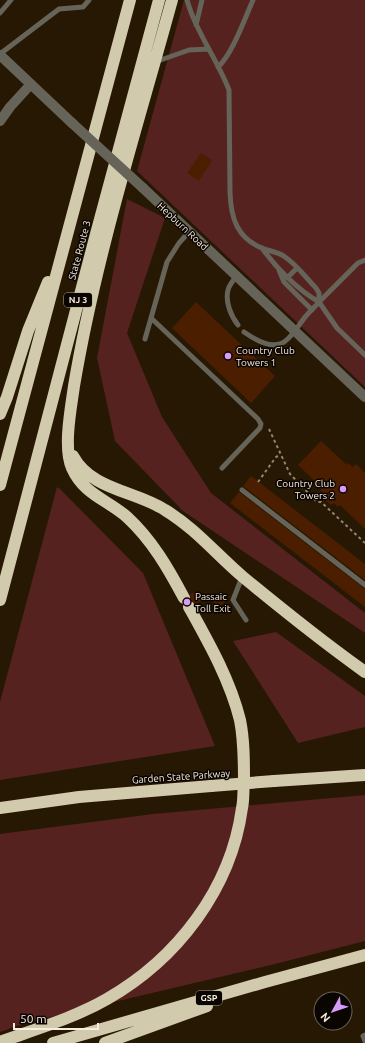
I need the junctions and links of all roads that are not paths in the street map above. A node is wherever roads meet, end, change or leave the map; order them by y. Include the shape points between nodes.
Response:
1 (11, 0) edge
2 (89, 0) edge
3 (130, 0) edge
4 (159, 0) edge
5 (172, 0) edge
6 (187, 0) edge
7 (202, 0) edge
8 (253, 0) edge
9 (0, 13) edge
10 (196, 25) junction
11 (208, 50) junction
12 (0, 55) edge
13 (154, 63) junction
14 (218, 67) junction
15 (31, 84) junction
16 (0, 120) edge
17 (189, 232) junction
18 (67, 235) junction
19 (262, 248) junction
20 (365, 260) edge
21 (278, 267) junction
22 (297, 268) junction
23 (236, 276) junction
24 (288, 277) junction
25 (319, 302) junction
26 (312, 310) junction
27 (151, 318) junction
28 (238, 325) dead end
29 (295, 331) junction
30 (244, 332) dead end
31 (145, 339) dead end
32 (365, 355) edge
33 (365, 397) edge
34 (0, 414) edge
35 (68, 441) junction
36 (222, 468) dead end
37 (0, 485) edge
38 (242, 490) dead end
39 (242, 576) junction
40 (365, 585) edge
41 (0, 600) edge
42 (246, 620) dead end
43 (365, 672) edge
44 (365, 775) edge
45 (0, 808) edge
46 (365, 955) edge
47 (297, 973) junction
48 (365, 1035) edge
49 (365, 1041) edge
50 (0, 1042) edge
51 (53, 1043) edge
52 (105, 1043) edge

1 - 9 lane
2 - 12 lane via 83,7 58,9
3 - 18 highway, State Route 3 / NJ 3
4 - 41 highway, State Route 3 / NJ 3
5 - 13 highway
6 - 10 lane
7 - 10 lane
8 - 14 lane via 224,62
10 - 11 lane
11 - 13 lane via 189,50
11 - 14 lane
12 - 15 street, Hepburn Road
13 - 35 highway via 87,319 69,420
14 - 19 lane via 229,90 231,208 235,224 242,234
15 - 16 street
15 - 17 street, Hepburn Road, bridge
17 - 23 street, Hepburn Road
17 - 27 lane via 167,262
18 - 34 highway via 28,332
18 - 37 highway, State Route 3 / NJ 3
19 - 21 lane
19 - 22 lane via 285,256
20 - 25 lane via 358,262
21 - 24 lane
21 - 26 lane via 284,282
22 - 24 lane
22 - 25 lane via 319,293
23 - 28 lane via 228,289 228,294 233,319
23 - 29 street, Hepburn Road
24 - 25 lane via 307,296
25 - 26 lane
25 - 32 lane via 337,328
26 - 29 lane
27 - 31 lane
27 - 36 lane via 261,424
29 - 30 lane via 279,344 254,339
29 - 33 street, Hepburn Road
35 - 39 highway via 73,456 85,472 105,484 156,504 187,526
35 - 50 highway via 69,462 78,478 90,492 126,516 152,543 187,602 222,671 235,704 243,740 242,808 227,865 204,908 186,933 161,959 130,983 94,1005
38 - 40 lane
39 - 42 lane via 233,600
39 - 43 highway
44 - 45 highway, Garden State Parkway, bridge via 72,798
46 - 47 highway, GSP
47 - 51 highway, GSP
47 - 52 highway
48 - 49 lane

